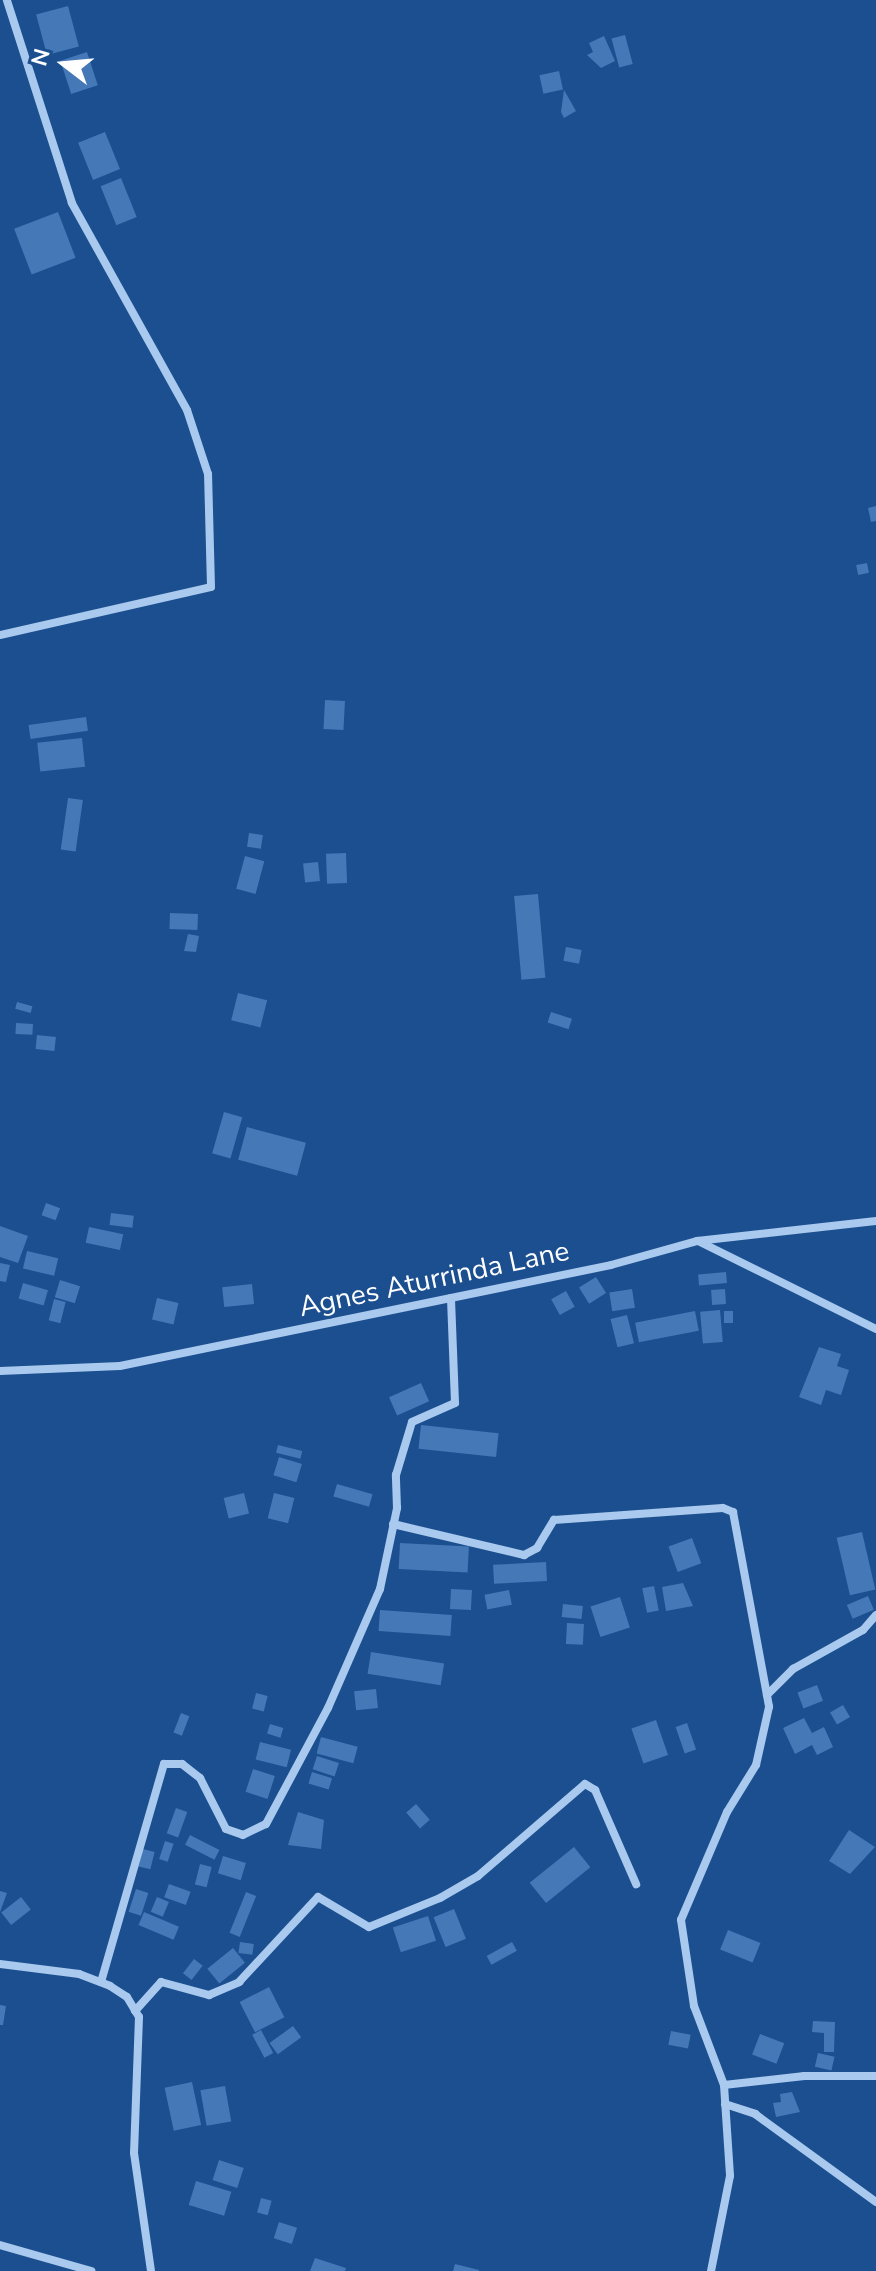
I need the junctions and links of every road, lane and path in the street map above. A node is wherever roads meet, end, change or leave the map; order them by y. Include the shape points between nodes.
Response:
1 (7, 0) edge
2 (0, 635) edge
3 (876, 1221) edge
4 (697, 1241) junction
5 (451, 1298) junction
6 (876, 1329) edge
7 (0, 1371) edge
8 (393, 1524) junction
9 (876, 1615) edge
10 (767, 1695) junction
11 (636, 1884) dead end
12 (0, 1964) edge
13 (101, 1982) junction
14 (135, 2011) junction
15 (876, 2076) edge
16 (724, 2085) junction
17 (725, 2104) junction
18 (876, 2202) edge
19 (0, 2245) edge
20 (91, 2271) edge
21 (151, 2271) edge
22 (711, 2271) edge

1 - 2 street via 72,203 187,410 208,474 211,587
3 - 4 street, Agnes Aturrinda Lane
4 - 5 street, Agnes Aturrinda Lane
4 - 6 street
5 - 7 street, Agnes Aturrinda Lane via 120,1366
5 - 8 street via 455,1403 412,1422 396,1475
8 - 10 street via 524,1555 537,1548 554,1520 723,1508 733,1512
8 - 13 street via 380,1589 328,1708 266,1824 243,1835 226,1829 200,1778 182,1764 164,1764
9 - 10 street via 863,1630 793,1669
10 - 16 street via 756,1765 727,1812 681,1920 694,2006
11 - 14 street via 595,1790 585,1784 478,1876 440,1898 369,1927 318,1897 239,1982 209,1995 161,1982
12 - 13 street
13 - 14 street via 127,1997
14 - 21 street via 141,2042 134,2153
15 - 16 street via 804,2076
16 - 17 street
17 - 18 street via 755,2114
17 - 22 street via 730,2176
19 - 20 street

